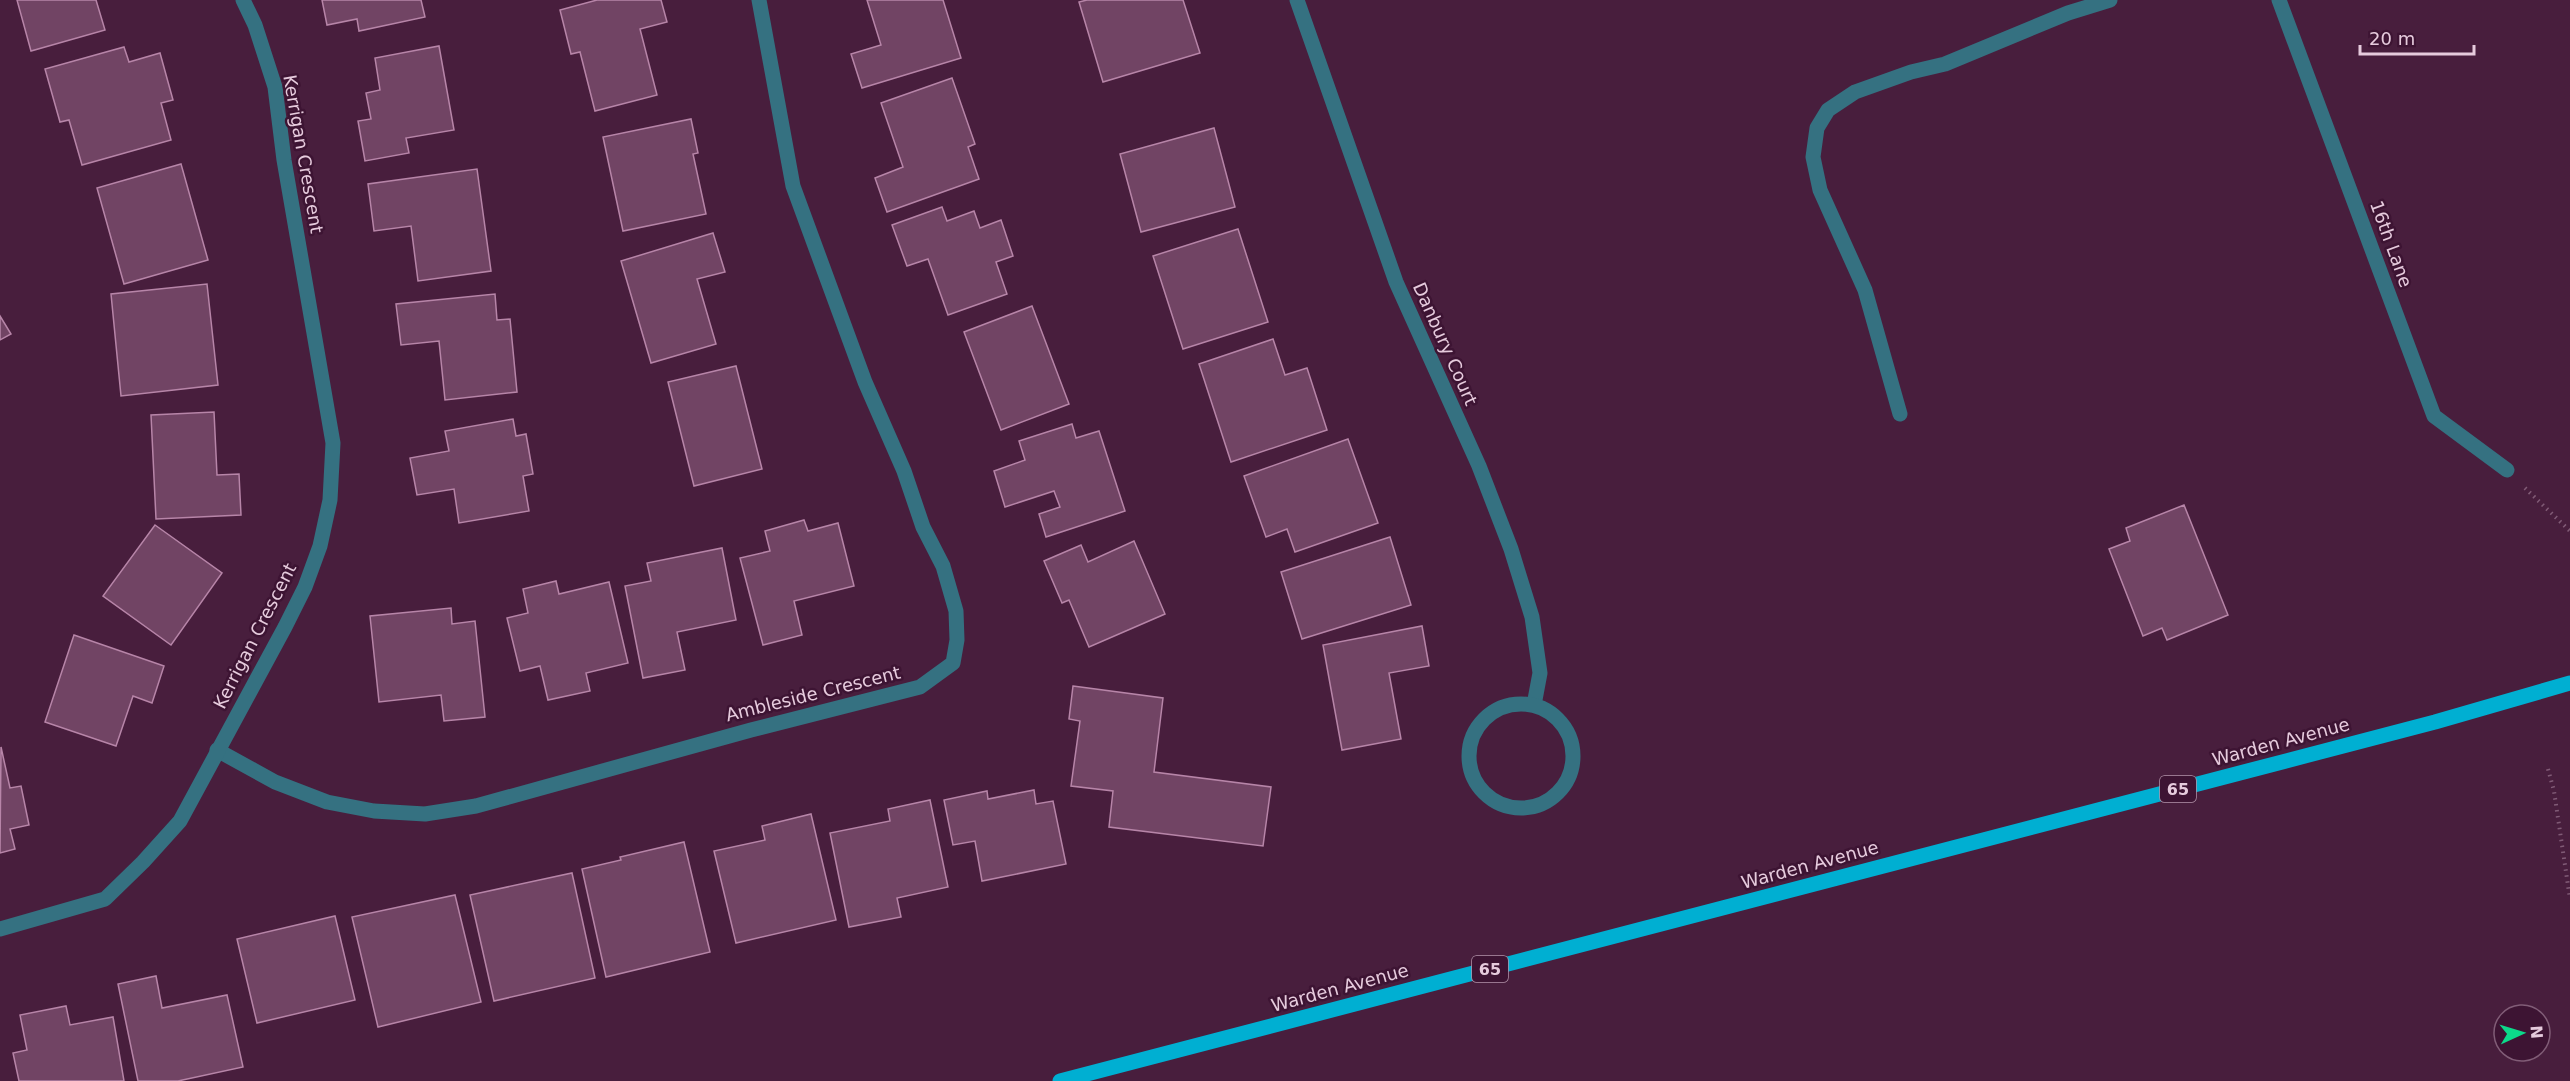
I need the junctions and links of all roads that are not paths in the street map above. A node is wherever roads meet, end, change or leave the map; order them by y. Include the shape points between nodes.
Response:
1 (243, 0) edge
2 (759, 0) edge
3 (1297, 0) edge
4 (2110, 0) edge
5 (2279, 0) edge
6 (1900, 414) dead end
7 (2507, 470) road end
8 (2570, 683) edge
9 (1534, 705) junction
10 (217, 750) junction
11 (0, 929) edge
12 (1060, 1081) edge

1 - 10 street, Kerrigan Crescent via 275,87 333,443 330,500 320,546 305,586
2 - 10 street, Ambleside Crescent via 792,186 865,382 904,471 923,527 943,566 956,611 953,663 920,687 476,806 425,814 374,811 327,802 275,782
3 - 9 street, Danbury Court via 1396,282 1479,465 1511,549 1532,617 1540,674
4 - 6 street via 2018,32 1945,64 1855,92 1828,110 1817,128 1813,157 1820,190 1865,290
5 - 7 street, 16th Lane via 2434,416
8 - 12 main road, Warden Avenue / 65 via 2435,722
9 - 9 street via 1553,714 1567,730 1573,750 1572,770 1563,789 1547,803 1528,809 1507,808 1489,799 1475,783 1468,764 1470,743 1478,724 1494,711 1514,704
10 - 11 street, Kerrigan Crescent via 180,821 105,899

